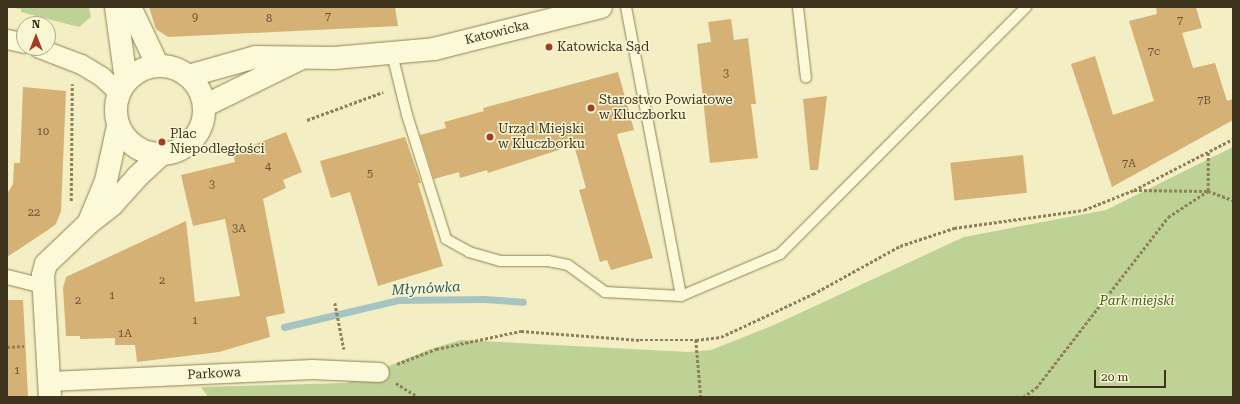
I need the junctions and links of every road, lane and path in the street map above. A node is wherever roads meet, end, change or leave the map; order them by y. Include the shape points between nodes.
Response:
1 (116, 7) edge
2 (130, 7) edge
3 (601, 7) edge
4 (626, 7) edge
5 (798, 7) edge
6 (1026, 7) edge
7 (56, 54) edge
8 (392, 54) junction
9 (304, 58) junction
10 (158, 66) junction
11 (188, 76) junction
12 (75, 77) dead end
13 (806, 78) dead end
14 (400, 86) junction
15 (123, 87) junction
16 (204, 106) junction
17 (307, 120) dead end
18 (118, 126) junction
19 (1233, 139) edge
20 (1208, 151) junction
21 (161, 155) junction
22 (1134, 190) junction
23 (1208, 191) junction
24 (1233, 200) edge
25 (71, 210) dead end
26 (89, 223) junction
27 (7, 277) edge
28 (44, 286) junction
29 (681, 296) junction
30 (335, 303) dead end
31 (696, 340) junction
32 (348, 371) junction
33 (379, 372) joint
34 (50, 389) edge
35 (701, 397) edge
36 (1023, 397) edge

1 - 15 main road
2 - 10 main road
3 - 8 main road, Katowicka via 434,48
4 - 29 lane
5 - 13 lane
6 - 29 lane via 780,254
7 - 15 street via 81,64
8 - 9 main road
8 - 14 lane
9 - 11 main road via 256,57
9 - 16 main road
10 - 11 main road via 178,70
10 - 15 main road via 143,69
11 - 16 main road via 201,95
12 - 25 path via 72,82
14 - 17 path
14 - 29 lane via 446,239 469,252 502,261 548,261 568,265 605,292
15 - 18 main road via 116,104
16 - 21 main road via 203,120 197,134 188,145 175,152
18 - 21 main road via 135,147
18 - 26 main road via 106,181
19 - 20 path
20 - 22 path
20 - 23 path
21 - 26 main road via 112,205
22 - 23 path
22 - 31 path via 1084,210 954,228 926,236 878,256 813,294 745,328 721,337
23 - 24 path
23 - 36 path via 1168,217 1036,388
26 - 28 main road via 46,264
27 - 28 street
28 - 34 main road
30 - 32 path
31 - 33 path via 640,340 521,331 436,349
31 - 35 path
32 - 33 street, Parkowa
32 - 34 street, Parkowa via 312,369

